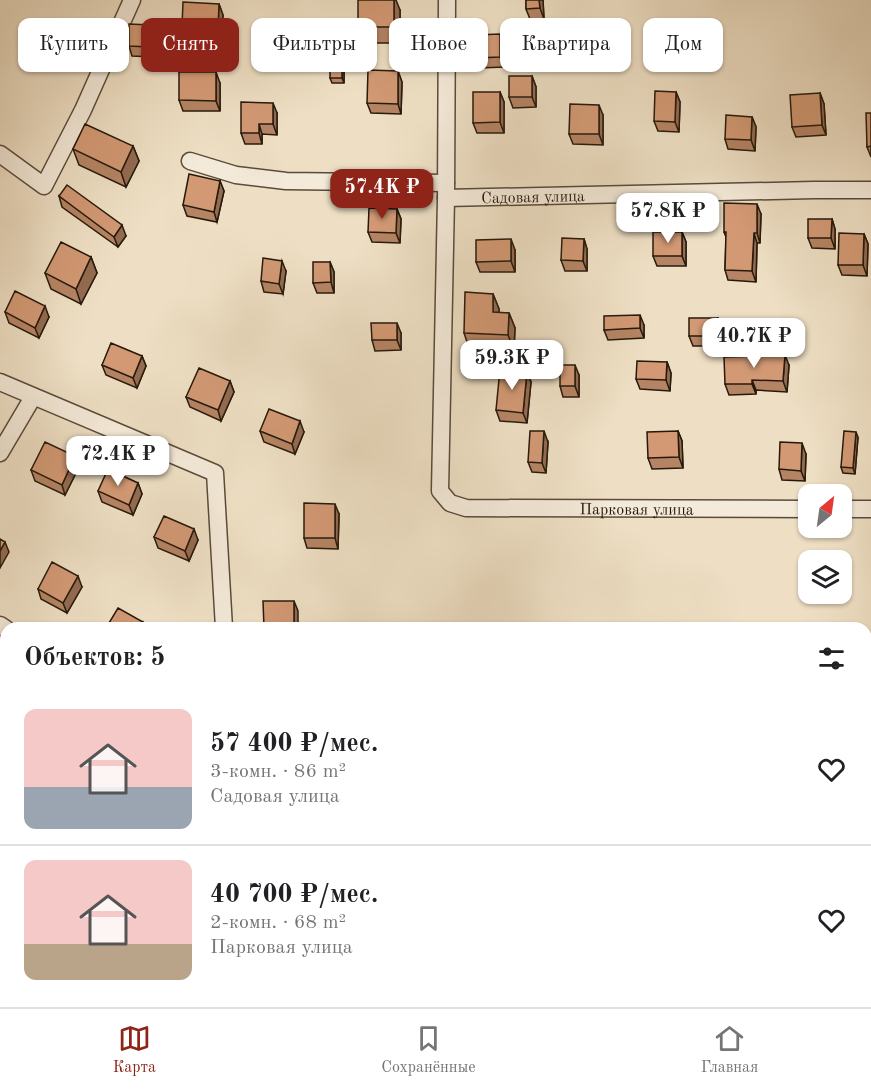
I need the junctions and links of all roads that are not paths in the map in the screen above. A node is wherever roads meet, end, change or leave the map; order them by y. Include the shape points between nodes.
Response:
1 (132, 0) edge
2 (447, 0) edge
3 (0, 154) edge
4 (190, 161) dead end
5 (446, 190) junction
6 (871, 190) edge
7 (0, 382) edge
8 (33, 397) junction
9 (0, 453) edge
10 (798, 508) edge
11 (852, 508) edge
12 (871, 508) edge
13 (224, 622) edge

1 - 3 street via 44,186
2 - 5 street
4 - 5 street, Садовая улица via 236,176
5 - 6 street, Садовая улица
5 - 10 street, Парковая улица via 441,491 450,503 466,508
7 - 8 street
8 - 9 street
8 - 13 street via 215,473
11 - 12 street

